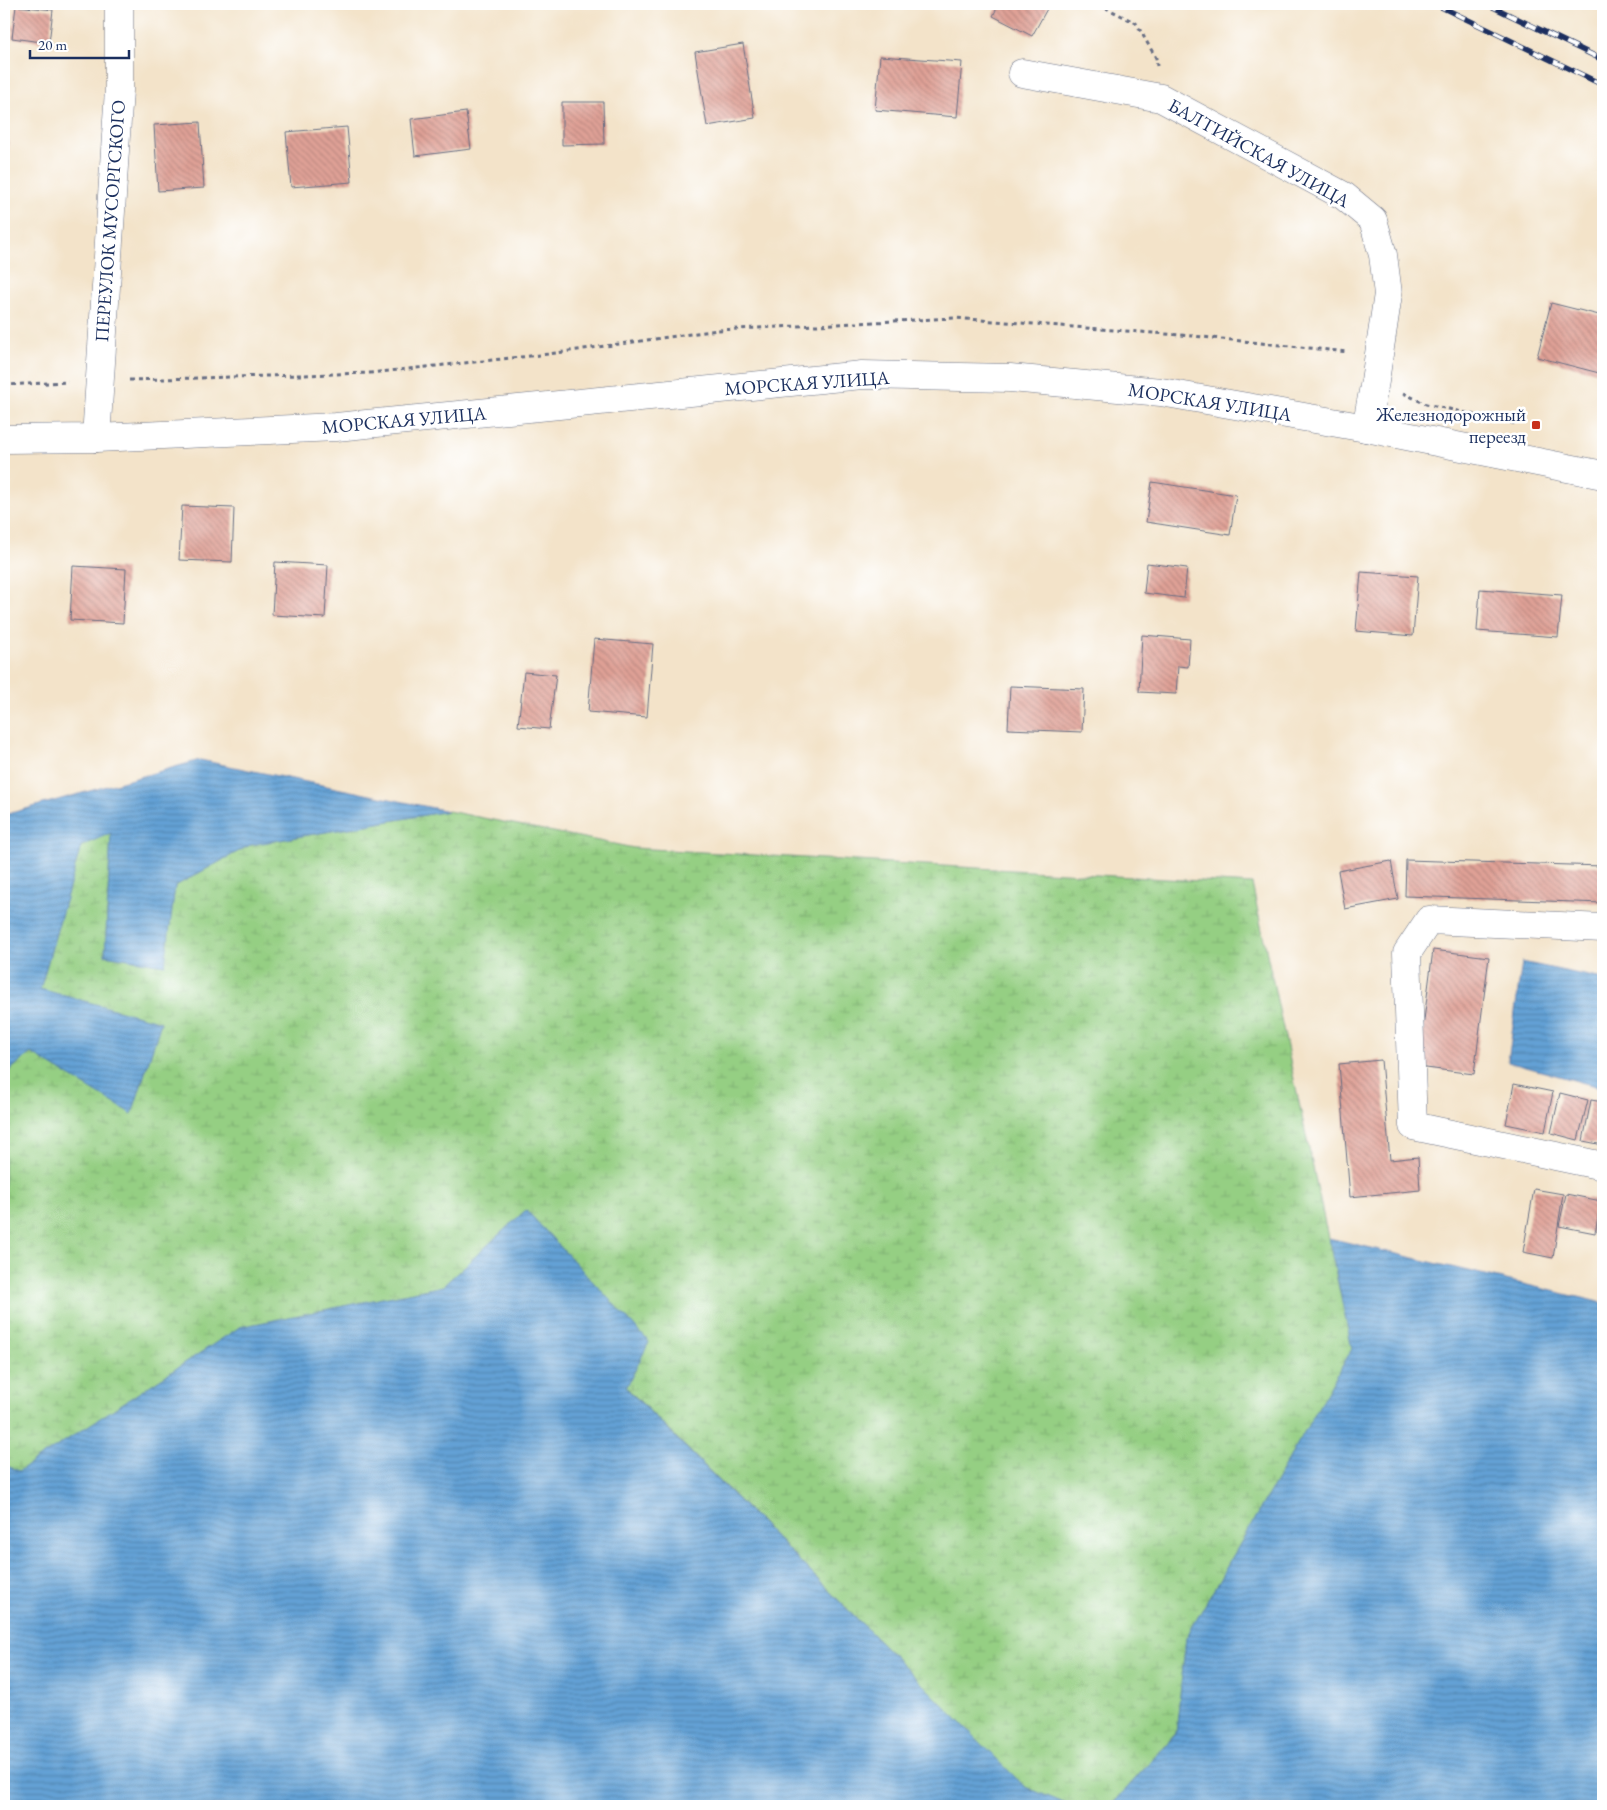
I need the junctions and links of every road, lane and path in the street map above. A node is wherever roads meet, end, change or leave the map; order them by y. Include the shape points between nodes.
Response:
1 (119, 4) edge
2 (1098, 4) edge
3 (1022, 72) dead end
4 (1161, 98) junction
5 (1366, 428) junction
6 (96, 438) junction
7 (4, 440) edge
8 (1603, 476) edge
9 (1603, 928) edge
10 (1603, 1166) edge

1 - 6 main road, ПЕРЕУЛОК МУСОРГСКОГО via 119,90
2 - 4 path via 1136,23 1156,58
3 - 4 main road, БАЛТИЙСКАЯ УЛИЦА
4 - 5 main road, БАЛТИЙСКАЯ УЛИЦА via 1344,196 1373,220 1383,255 1388,294
5 - 6 main road, МОРСКАЯ УЛИЦА via 1161,392 1010,378 862,375 336,427
5 - 8 main road, МОРСКАЯ УЛИЦА
6 - 7 main road, МОРСКАЯ УЛИЦА
9 - 10 main road via 1429,920 1407,953 1413,1126

